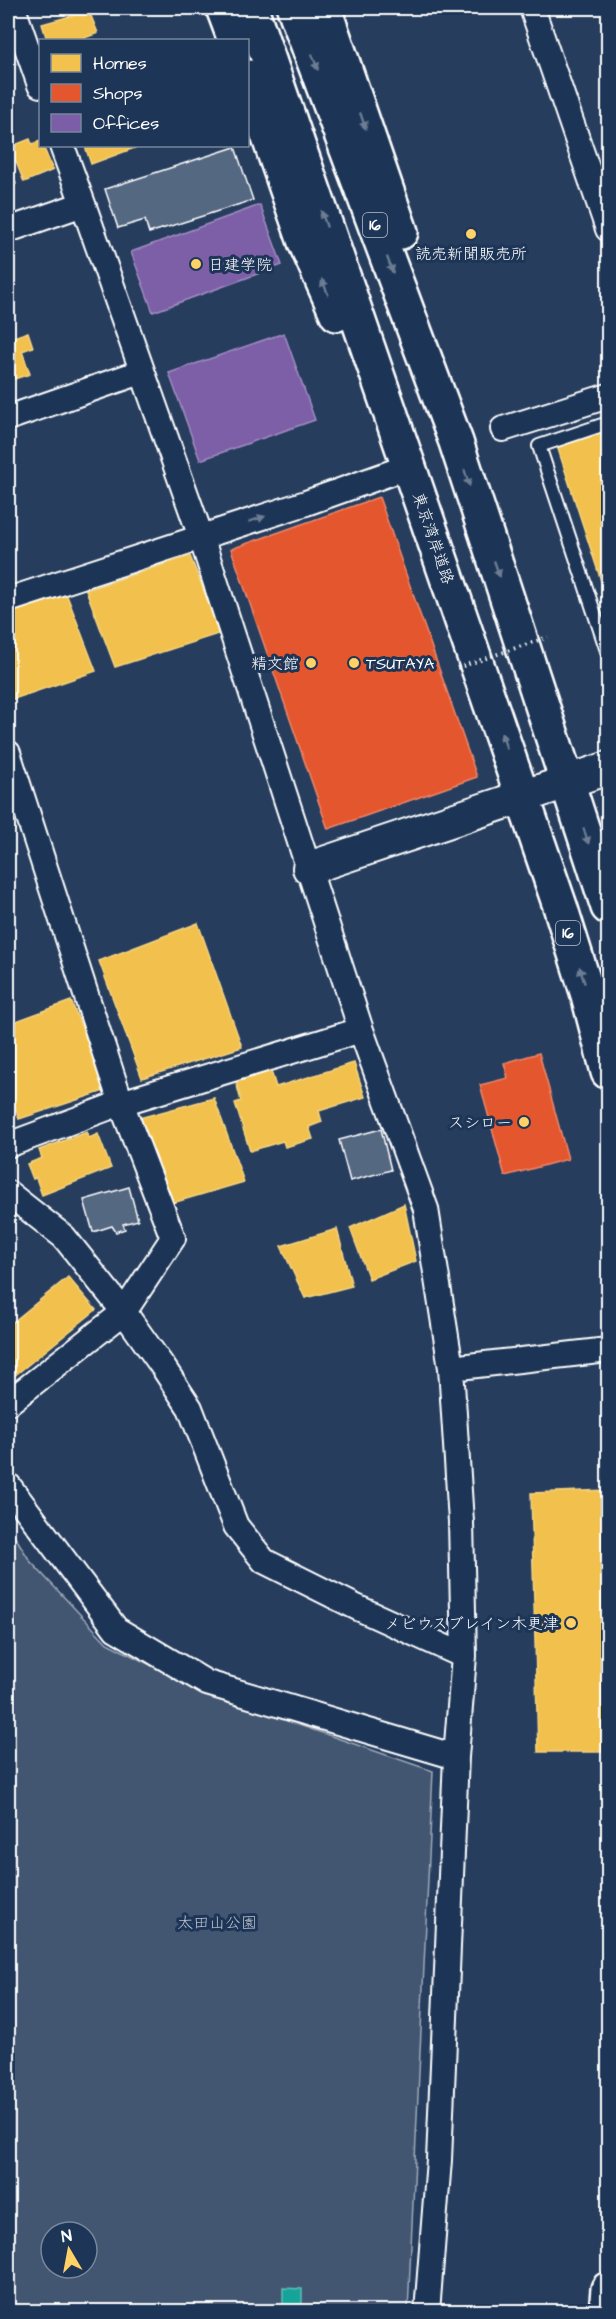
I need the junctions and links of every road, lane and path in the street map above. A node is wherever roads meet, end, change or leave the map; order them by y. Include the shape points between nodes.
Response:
1 (13, 8) edge
2 (223, 8) edge
3 (251, 8) edge
4 (294, 8) edge
5 (324, 8) edge
6 (532, 8) edge
7 (235, 39) edge
8 (249, 80) edge
9 (39, 82) edge
10 (62, 147) edge
11 (83, 204) junction
12 (609, 229) edge
13 (8, 230) edge
14 (141, 372) junction
15 (609, 396) edge
16 (392, 413) junction
17 (8, 418) edge
18 (609, 423) edge
19 (503, 429) dead end
20 (456, 442) junction
21 (410, 466) junction
22 (201, 537) junction
23 (8, 600) edge
24 (548, 637) dead end
25 (609, 654) edge
26 (458, 668) dead end
27 (8, 753) edge
28 (609, 768) edge
29 (568, 780) junction
30 (522, 797) junction
31 (309, 868) junction
32 (609, 907) edge
33 (361, 1030) junction
34 (609, 1072) edge
35 (121, 1103) junction
36 (8, 1145) edge
37 (8, 1193) edge
38 (124, 1312) junction
39 (609, 1350) edge
40 (451, 1368) junction
41 (8, 1403) edge
42 (8, 1485) edge
43 (464, 1656) junction
44 (456, 1757) junction
45 (609, 2289) edge
46 (428, 2312) edge
47 (606, 2312) edge

1 - 9 street
2 - 7 highway
16 -> 3 highway, 東京湾岸道路 / 16
4 -> 20 highway, 16
5 -> 20 highway, 16 via 416,274
6 - 12 street
16 -> 8 highway, 16 via 334,309 305,242
10 - 11 street
11 - 13 street
11 - 14 street
14 - 17 street
14 - 22 street
15 - 19 street
16 - 21 highway, 東京湾岸道路 / 16
18 - 25 lane via 539,446
20 -> 29 highway, 16
22 -> 21 street
30 -> 21 highway, 東京湾岸道路 / 16
22 - 23 street
22 - 31 street
24 - 26 path, bridge
27 - 35 street
28 - 29 street
29 - 30 street
29 -> 32 highway, 16
30 - 31 street
34 -> 30 highway, 東京湾岸道路 / 16 via 588,995
31 - 33 street
33 - 35 street
33 - 40 street via 426,1209
35 - 36 street
35 - 38 street via 173,1238
37 - 38 street via 64,1238
38 - 41 street
38 - 43 street via 190,1408 236,1526 264,1561
39 - 40 street
40 - 43 street via 461,1522
42 - 44 street via 116,1629 207,1683
43 - 44 street
44 - 46 street via 445,2043
45 - 47 highway

